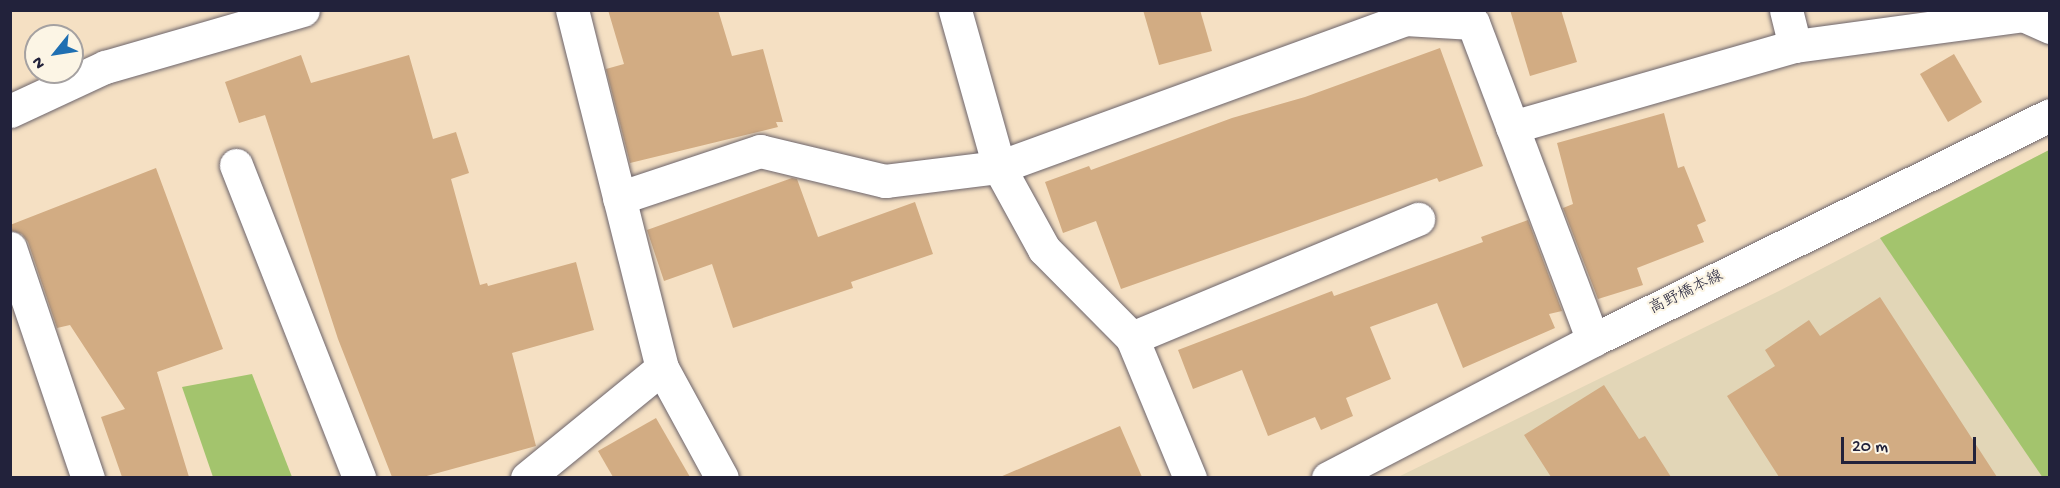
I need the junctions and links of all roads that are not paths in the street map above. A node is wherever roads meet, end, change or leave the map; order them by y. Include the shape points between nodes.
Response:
1 (303, 10) edge
2 (572, 10) edge
3 (955, 10) edge
4 (1786, 10) edge
5 (1404, 15) edge
6 (2049, 27) edge
7 (1795, 46) junction
8 (10, 111) edge
9 (2049, 115) edge
10 (1512, 127) junction
11 (236, 165) dead end
12 (999, 167) junction
13 (619, 198) junction
14 (1418, 219) dead end
15 (10, 248) edge
16 (1132, 338) junction
17 (1593, 340) junction
18 (662, 368) junction
19 (88, 477) edge
20 (359, 477) edge
21 (527, 477) edge
22 (722, 477) edge
23 (1190, 477) edge
24 (1328, 477) edge

1 - 8 street via 105,67
2 - 13 street
3 - 12 street
4 - 7 street
5 - 10 street via 1473,23
5 - 12 street
6 - 7 street via 2023,15
7 - 10 street
9 - 17 street, 高野橋本線
10 - 17 street
11 - 20 street
12 - 13 street via 885,181 760,151
12 - 16 street via 1044,249
13 - 18 street
14 - 16 street
15 - 19 street
16 - 23 street
17 - 24 street, 高野橋本線
18 - 21 street
18 - 22 street

